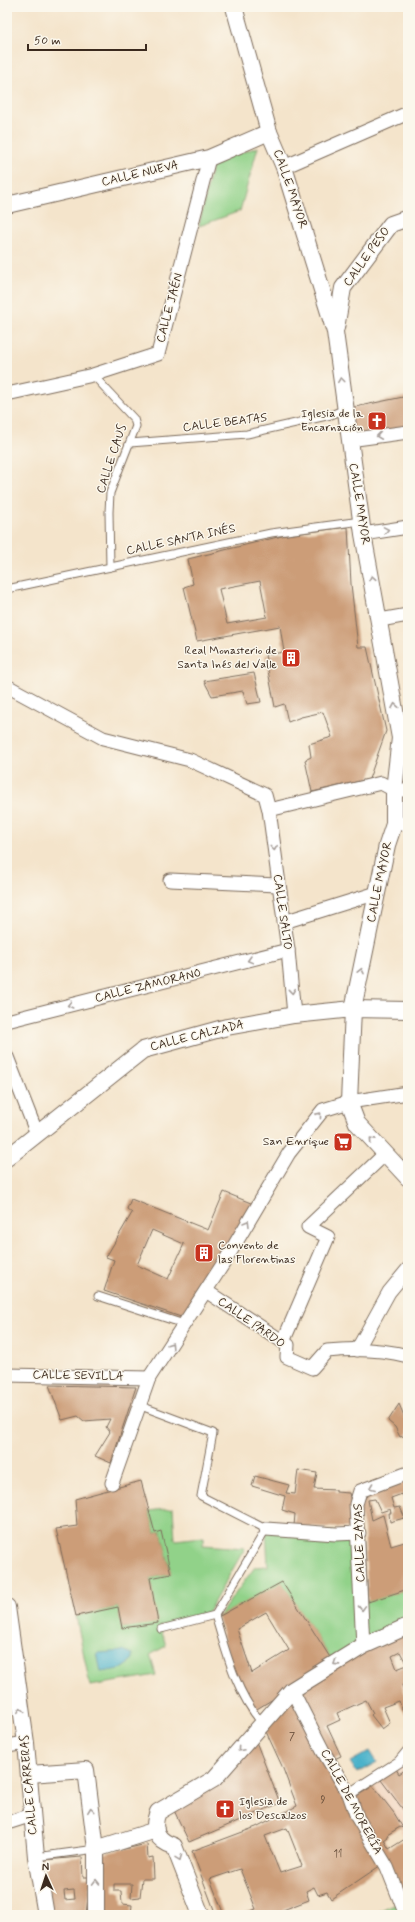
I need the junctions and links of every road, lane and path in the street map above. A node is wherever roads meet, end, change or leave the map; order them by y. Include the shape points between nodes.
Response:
1 (234, 7) edge
2 (408, 113) edge
3 (269, 132) junction
4 (209, 158) junction
5 (284, 167) junction
6 (7, 205) edge
7 (408, 218) edge
8 (336, 332) junction
9 (93, 376) junction
10 (7, 394) edge
11 (345, 409) junction
12 (408, 432) edge
13 (350, 440) junction
14 (130, 443) junction
15 (408, 527) edge
16 (362, 528) junction
17 (110, 567) junction
18 (7, 589) edge
19 (408, 615) edge
20 (380, 620) junction
21 (7, 686) edge
22 (403, 747) edge
23 (401, 790) edge
24 (268, 810) junction
25 (401, 824) edge
26 (170, 880) dead end
27 (278, 885) junction
28 (377, 893) junction
29 (284, 922) junction
30 (288, 950) junction
31 (353, 1009) junction
32 (408, 1010) edge
33 (294, 1015) junction
34 (7, 1021) edge
35 (7, 1057) edge
36 (408, 1093) edge
37 (348, 1102) junction
38 (37, 1134) junction
39 (385, 1154) junction
40 (7, 1158) edge
41 (408, 1178) edge
42 (408, 1269) edge
43 (206, 1291) junction
44 (98, 1296) dead end
45 (184, 1324) junction
46 (283, 1342) junction
47 (357, 1350) junction
48 (408, 1356) edge
49 (7, 1375) edge
50 (149, 1378) junction
51 (141, 1406) junction
52 (408, 1473) edge
53 (112, 1483) dead end
54 (266, 1529) junction
55 (359, 1533) junction
56 (7, 1607) edge
57 (215, 1615) junction
58 (408, 1626) edge
59 (161, 1629) dead end
60 (363, 1646) junction
61 (292, 1690) junction
62 (262, 1723) junction
63 (26, 1743) junction
64 (7, 1746) edge
65 (408, 1751) edge
66 (29, 1774) junction
67 (349, 1794) junction
68 (32, 1815) junction
69 (7, 1822) edge
70 (156, 1830) junction
71 (96, 1849) junction
72 (36, 1857) junction
73 (46, 1915) edge
74 (96, 1915) edge
75 (201, 1915) edge
76 (406, 1915) edge

1 - 3 street, CALLE MAYOR
2 - 5 street
3 - 4 street, CALLE NUEVA
3 - 5 street, CALLE MAYOR
4 - 6 street, CALLE NUEVA
4 - 9 street, CALLE JAÉN via 158,354
5 - 8 street, CALLE MAYOR
7 - 8 street, CALLE PESO via 391,224 343,288
11 -> 8 street, CALLE MAYOR
9 - 10 street, CALLE JAÉN
9 - 14 lane, CALLE CAUS via 134,419 135,432
11 - 13 street, CALLE MAYOR
11 - 14 lane, CALLE BEATAS via 331,415 247,434
12 -> 13 street
13 - 16 street, CALLE MAYOR
14 - 17 lane, CALLE CAUS via 110,493
16 -> 15 street
16 - 17 lane, CALLE SANTA INÉS via 271,533
20 -> 16 street, CALLE MAYOR
17 - 18 lane, CALLE SANTA INÉS
19 - 20 street
22 -> 20 street, CALLE MAYOR
21 - 24 street, CALLE SALTO via 103,738 190,760 265,794
22 - 23 street, CALLE MAYOR
23 - 24 street via 381,783
23 - 25 street, CALLE MAYOR
24 -> 27 street, CALLE SALTO
25 - 28 street, CALLE MAYOR
26 - 27 street
27 - 29 street, CALLE SALTO
28 - 29 street
31 -> 28 street, CALLE MAYOR
29 - 30 street, CALLE SALTO
30 -> 33 street, CALLE SALTO
30 -> 34 street, CALLE ZAMORANO
31 - 32 street, CALLE CALZADA
31 - 33 street, CALLE CALZADA
31 - 37 street, CALLE MAYOR
33 - 38 street, CALLE CALZADA via 227,1026 143,1050
35 - 38 street
36 - 37 street
39 -> 37 street via 357,1123
43 -> 37 street via 289,1153 324,1110
38 - 40 street, CALLE CALZADA
39 - 41 street
39 - 46 street via 308,1227 328,1237
42 - 47 street via 389,1292
43 - 45 street
43 - 46 street, CALLE PARDO
44 - 45 lane
50 -> 45 street
46 - 47 street, CALLE PARDO via 288,1345 287,1357 312,1368 327,1351
47 - 48 street via 377,1350
49 - 50 street, CALLE SEVILLA
50 - 51 street
51 - 53 street
51 - 54 lane via 213,1433 201,1496
52 -> 55 street, CALLE ZAYAS via 360,1491 356,1504
54 - 55 street
54 - 57 lane
55 -> 60 street, CALLE ZAYAS
63 -> 56 street, CALLE CARRERAS
57 - 59 lane
57 - 62 lane via 232,1670 252,1712
58 - 60 street
60 -> 61 street
61 - 62 street
61 - 67 street, CALLE DE MORERÍA
62 -> 70 street via 214,1779 158,1812 154,1825
63 - 64 street
63 - 66 street, CALLE CARRERAS
65 - 67 street via 398,1762
66 - 68 street, CALLE CARRERAS
71 -> 66 street via 86,1770
67 - 76 street, CALLE DE MORERÍA via 357,1818 387,1868
68 - 69 street
68 - 72 street, CALLE CARRERAS
70 - 71 street
70 -> 75 street via 161,1840 174,1846
71 - 72 lane
74 -> 71 street
72 - 73 street, CALLE CARRERAS

